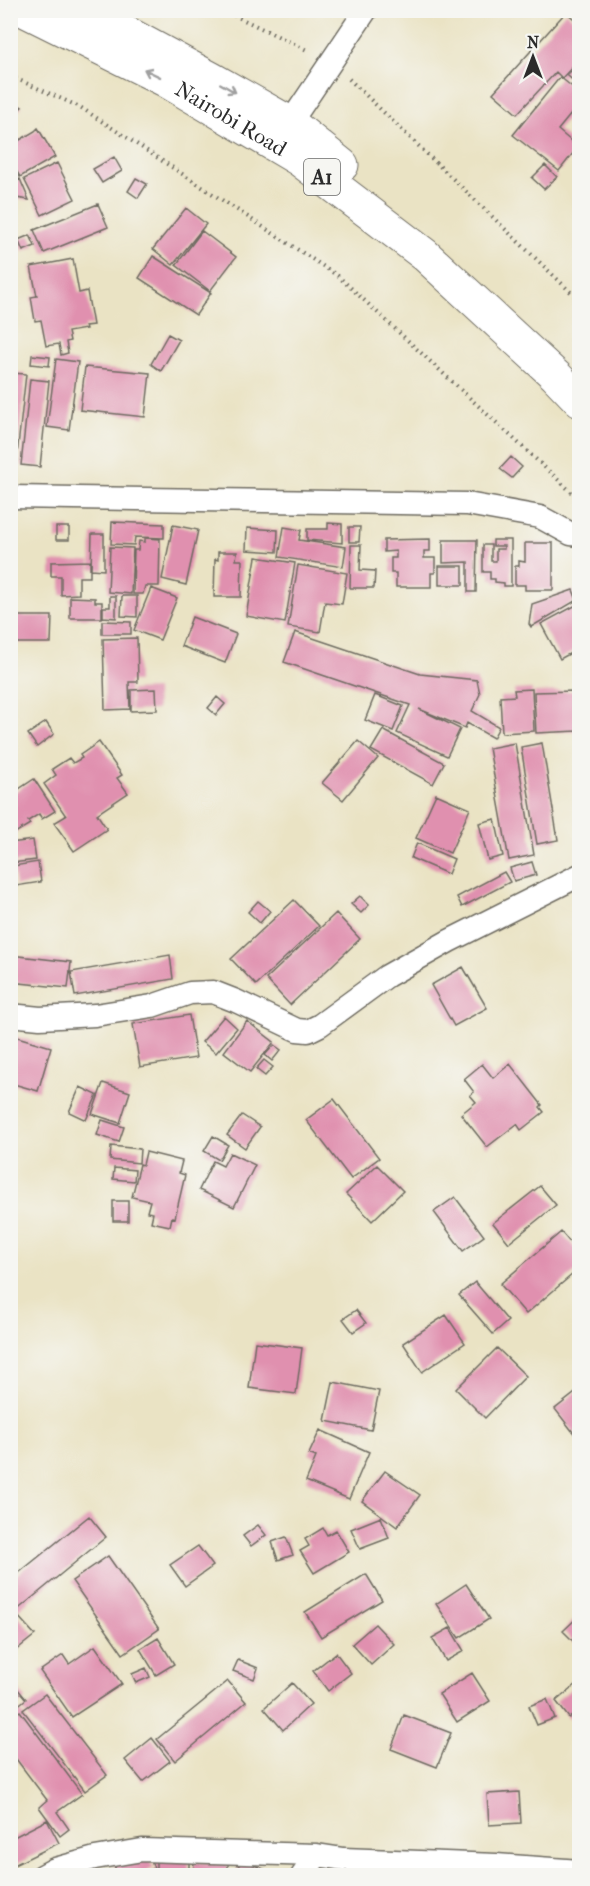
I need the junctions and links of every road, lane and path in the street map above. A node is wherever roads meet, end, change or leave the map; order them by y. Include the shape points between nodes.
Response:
1 (24, 10) edge
2 (84, 10) edge
3 (223, 10) edge
4 (366, 10) edge
5 (331, 61) junction
6 (10, 76) edge
7 (290, 123) junction
8 (579, 302) edge
9 (579, 375) edge
10 (579, 401) edge
11 (10, 496) edge
12 (579, 500) edge
13 (579, 535) edge
14 (579, 875) edge
15 (10, 1015) edge
16 (317, 1856) junction
17 (579, 1871) edge
18 (42, 1875) edge
19 (302, 1875) edge

10 -> 1 highway, Nairobi Road / A1 via 425,255 300,160 165,80
2 -> 7 highway, Nairobi Road / A1
3 - 5 path
4 - 5 street
5 - 7 street
5 - 8 path
6 - 12 path via 80,106 338,276
7 - 9 highway, Nairobi Road / A1 via 454,258
11 - 13 street via 466,504 540,517
14 - 15 street via 387,975 308,1031 297,1030 213,992 190,993 152,1006 95,1015
16 - 17 street
16 - 18 street via 142,1850 95,1858
16 - 19 street

